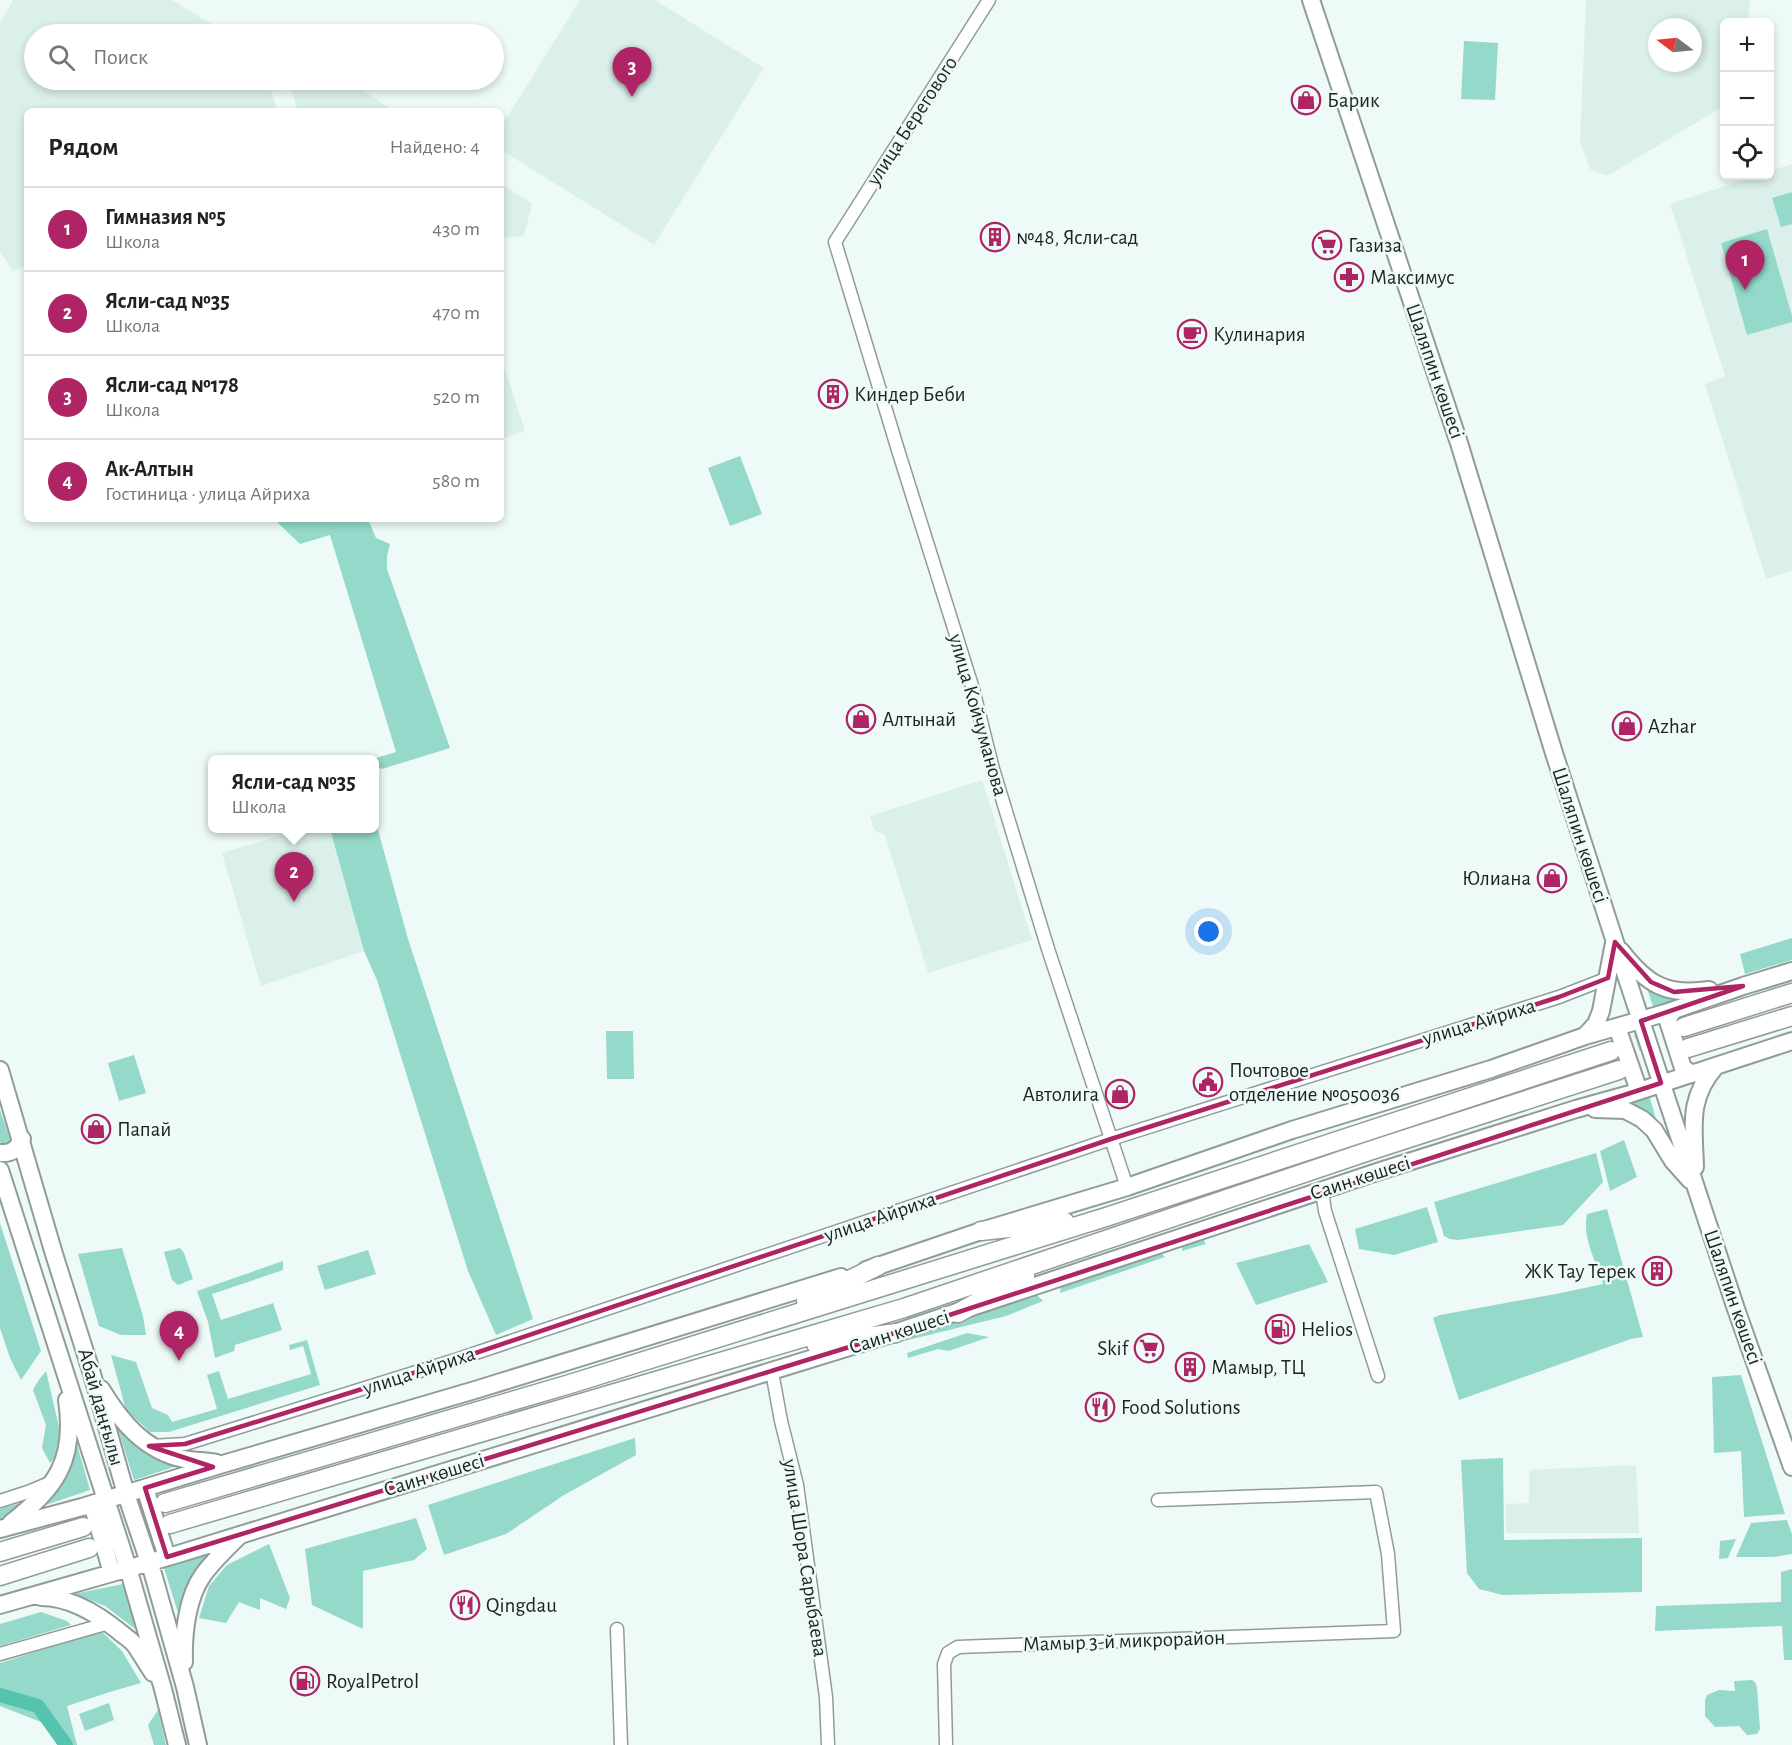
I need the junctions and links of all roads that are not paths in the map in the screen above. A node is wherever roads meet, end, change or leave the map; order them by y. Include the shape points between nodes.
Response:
1 (989, 0) edge
2 (1311, 0) edge
3 (835, 242) joint
4 (1615, 942) junction
5 (1792, 971) edge
6 (1608, 978) junction
7 (1743, 986) junction
8 (1792, 993) edge
9 (1674, 1010) junction
10 (1792, 1016) edge
11 (1641, 1021) junction
12 (1617, 1027) junction
13 (1684, 1028) tunnel mouth
14 (1585, 1036) junction
15 (1792, 1041) edge
16 (1688, 1048) tunnel mouth
17 (1611, 1051) tunnel mouth
18 (1716, 1066) junction
19 (0, 1070) edge
20 (1619, 1070) tunnel mouth
21 (1692, 1074) junction
22 (1661, 1083) junction
23 (1639, 1091) junction
24 (1576, 1109) junction
25 (21, 1139) junction
26 (1111, 1139) junction
27 (0, 1153) edge
28 (0, 1170) edge
29 (1695, 1186) junction
30 (1127, 1187) junction
31 (1322, 1191) junction
32 (1106, 1217) junction
33 (981, 1231) junction
34 (1070, 1252) junction
35 (878, 1266) junction
36 (958, 1313) junction
37 (752, 1328) junction
38 (896, 1333) junction
39 (754, 1352) junction
40 (60, 1358) junction
41 (772, 1372) junction
42 (92, 1374) junction
43 (1378, 1376) dead end
44 (149, 1446) junction
45 (224, 1464) junction
46 (1792, 1467) edge
47 (55, 1480) junction
48 (145, 1488) junction
49 (126, 1494) junction
50 (1158, 1500) dead end
51 (0, 1501) edge
52 (99, 1502) junction
53 (165, 1503) dead end
54 (170, 1524) dead end
55 (83, 1527) dead end
56 (3, 1528) edge
57 (240, 1534) junction
58 (89, 1548) dead end
59 (0, 1552) edge
60 (167, 1557) junction
61 (149, 1562) junction
62 (120, 1570) junction
63 (0, 1576) edge
64 (28, 1597) junction
65 (0, 1605) edge
66 (109, 1623) junction
67 (617, 1629) dead end
68 (0, 1654) edge
69 (185, 1687) junction
70 (163, 1689) junction
71 (177, 1745) edge
72 (198, 1745) edge
73 (621, 1745) edge
74 (828, 1745) edge
75 (946, 1745) edge

1 - 3 street, улица Берегового
2 - 4 main road, Шаляпин көшесі via 1459,443
3 - 26 street, улица Койчуманова via 973,689 1048,949
4 - 6 main road
4 - 7 main road via 1628,961 1651,982 1674,992
4 - 11 main road, Шаляпин көшесі
5 - 7 main road
6 - 14 main road via 1596,1024
6 - 26 street, улица Айриха
7 - 9 main road
8 - 13 main road
9 - 11 main road
9 - 21 main road via 1668,1021 1683,1068
10 - 16 main road
11 - 12 main road
11 - 22 main road, Шаляпин көшесі
12 - 14 main road
12 - 23 main road
14 - 30 main road
15 - 18 main road, Саин көшесі
17 - 32 main road, Саин көшесі
18 - 21 main road, Саин көшесі
18 - 29 main road via 1700,1088 1694,1110
19 - 25 main road, Абай даңғылы
20 - 34 main road, Саин көшесі
21 - 22 main road, Саин көшесі
22 - 23 main road, Саин көшесі
22 - 29 main road, Шаляпин көшесі
23 - 24 main road, Саин көшесі
24 - 29 main road via 1625,1110 1642,1119
24 - 31 main road, Саин көшесі
25 - 27 main road via 14,1151
25 - 42 main road, Абай даңғылы
26 - 30 street, улица Койчуманова
26 - 44 street, улица Айриха via 452,1361 185,1444
28 - 40 main road, Абай даңғылы
29 - 46 main road, Шаляпин көшесі
30 - 33 main road
31 - 36 main road, Саин көшесі
31 - 43 street
32 - 33 main road
32 - 37 main road, Саин көшесі
33 - 35 main road
34 - 36 main road
34 - 39 main road, Саин көшесі via 904,1308
35 - 37 main road
35 - 45 main road
36 - 38 main road, Саин көшесі
37 - 53 main road, Саин көшесі
38 - 39 main road
38 - 41 main road, Саин көшесі
39 - 54 main road, Саин көшесі
40 - 47 main road via 69,1439 65,1461
40 - 52 main road, Абай даңғылы
41 - 57 main road, Саин көшесі
41 - 74 street, улица Шора Сарыбаева via 796,1485 826,1697
42 - 44 main road via 117,1412
42 - 49 main road, Абай даңғылы
44 - 45 main road via 184,1459
45 - 48 main road
47 - 51 street
47 - 56 main road via 35,1504
48 - 49 main road
48 - 60 main road
49 - 52 main road
49 - 61 main road, Абай даңғылы
50 - 75 street, Мамыр 3-й микрорайон via 1376,1492 1388,1554 1394,1631 958,1647 948,1653 944,1664
52 - 56 main road
52 - 62 main road, Абай даңғылы
55 - 59 main road
57 - 60 main road, Саин көшесі
57 - 69 main road via 201,1577 187,1611 183,1645
58 - 63 main road
60 - 61 main road, Саин көшесі
61 - 62 main road, Саин көшесі
61 - 69 main road, Абай даңғылы
62 - 64 main road, Саин көшесі
62 - 70 main road
64 - 65 main road, Саин көшесі
64 - 66 main road via 66,1600
66 - 68 street
66 - 70 main road via 134,1644
67 - 73 street
69 - 72 main road, Абай даңғылы
70 - 71 main road

